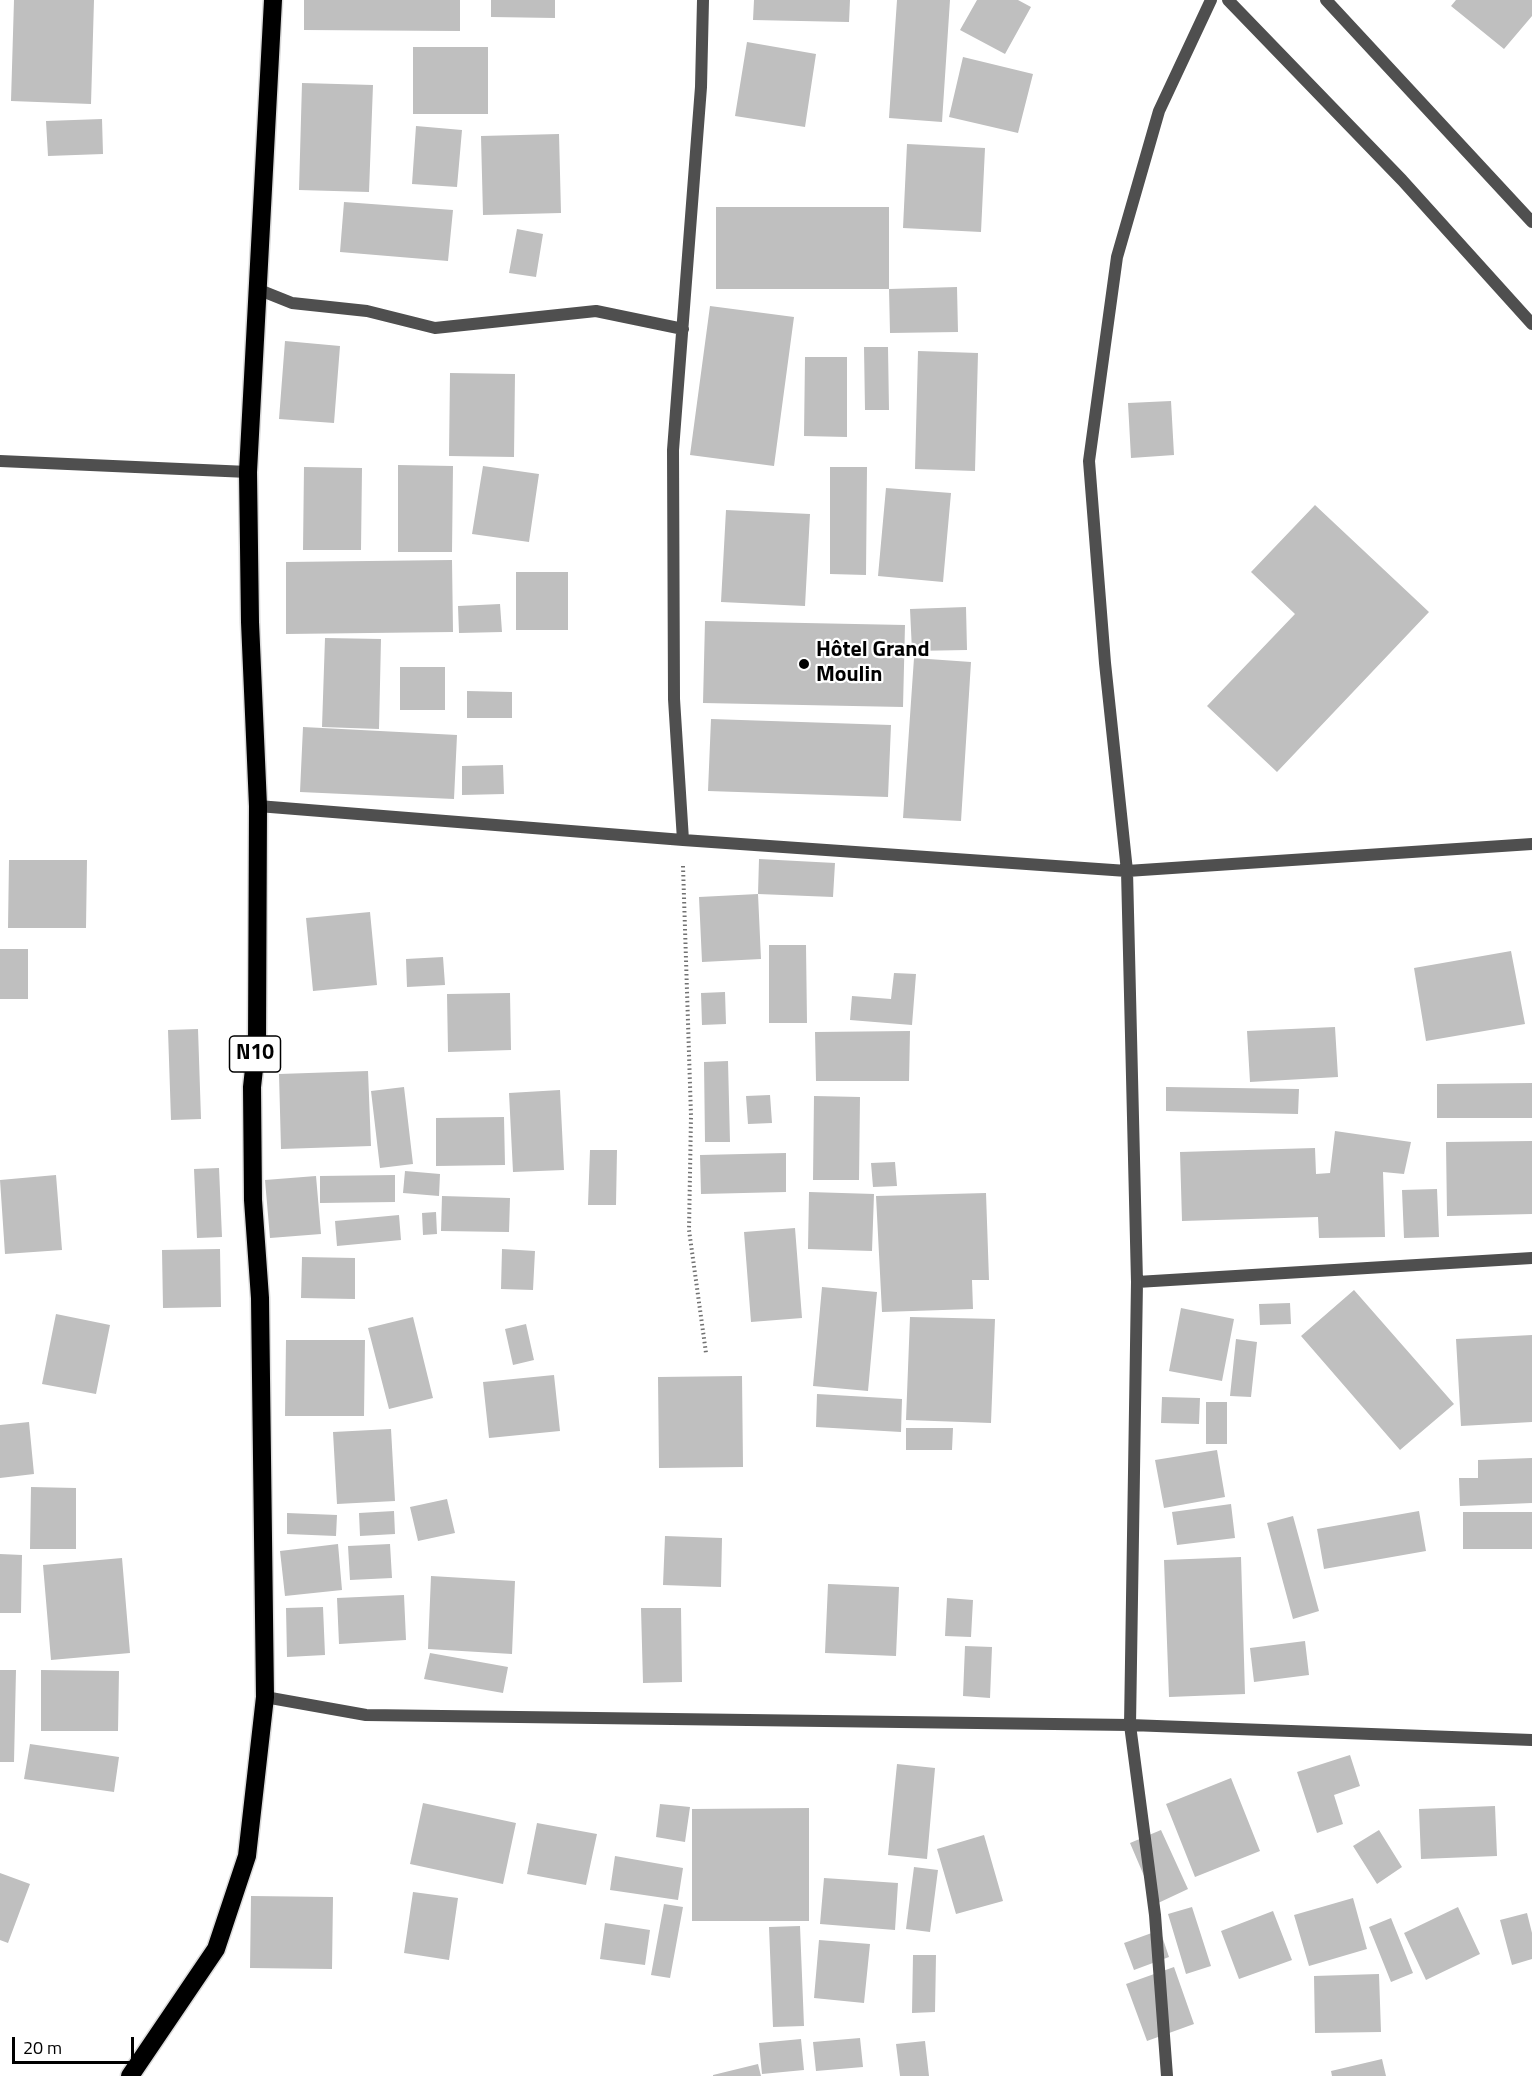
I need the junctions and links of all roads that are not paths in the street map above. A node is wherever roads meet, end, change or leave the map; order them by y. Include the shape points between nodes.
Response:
1 (273, 0) edge
2 (703, 0) edge
3 (1211, 0) edge
4 (1228, 0) edge
5 (1330, 1) edge
6 (1532, 222) edge
7 (257, 289) junction
8 (1532, 324) edge
9 (683, 329) junction
10 (0, 461) edge
11 (248, 472) junction
12 (258, 806) junction
13 (683, 840) junction
14 (1532, 844) edge
15 (1127, 871) junction
16 (1532, 1258) edge
17 (1137, 1282) junction
18 (265, 1697) junction
19 (1130, 1725) junction
20 (1532, 1740) edge
21 (130, 2076) edge
22 (1167, 2076) edge

1 - 7 highway, N10
2 - 9 street via 701,87
3 - 15 street via 1159,111 1117,257 1089,460
4 - 8 street via 1402,180
5 - 6 street
7 - 9 street via 292,303 367,311 435,327 596,311
7 - 11 highway, N10
9 - 13 street via 673,450 674,699
10 - 11 street
11 - 12 highway, N10
12 - 13 street
12 - 18 highway, N10 via 257,1042 252,1087 253,1200 260,1298
13 - 15 street
14 - 15 street
15 - 17 street
16 - 17 street
17 - 19 street
18 - 19 street via 366,1715
18 - 21 highway, N10 via 247,1856 216,1949
19 - 20 street
19 - 22 street via 1155,1915

